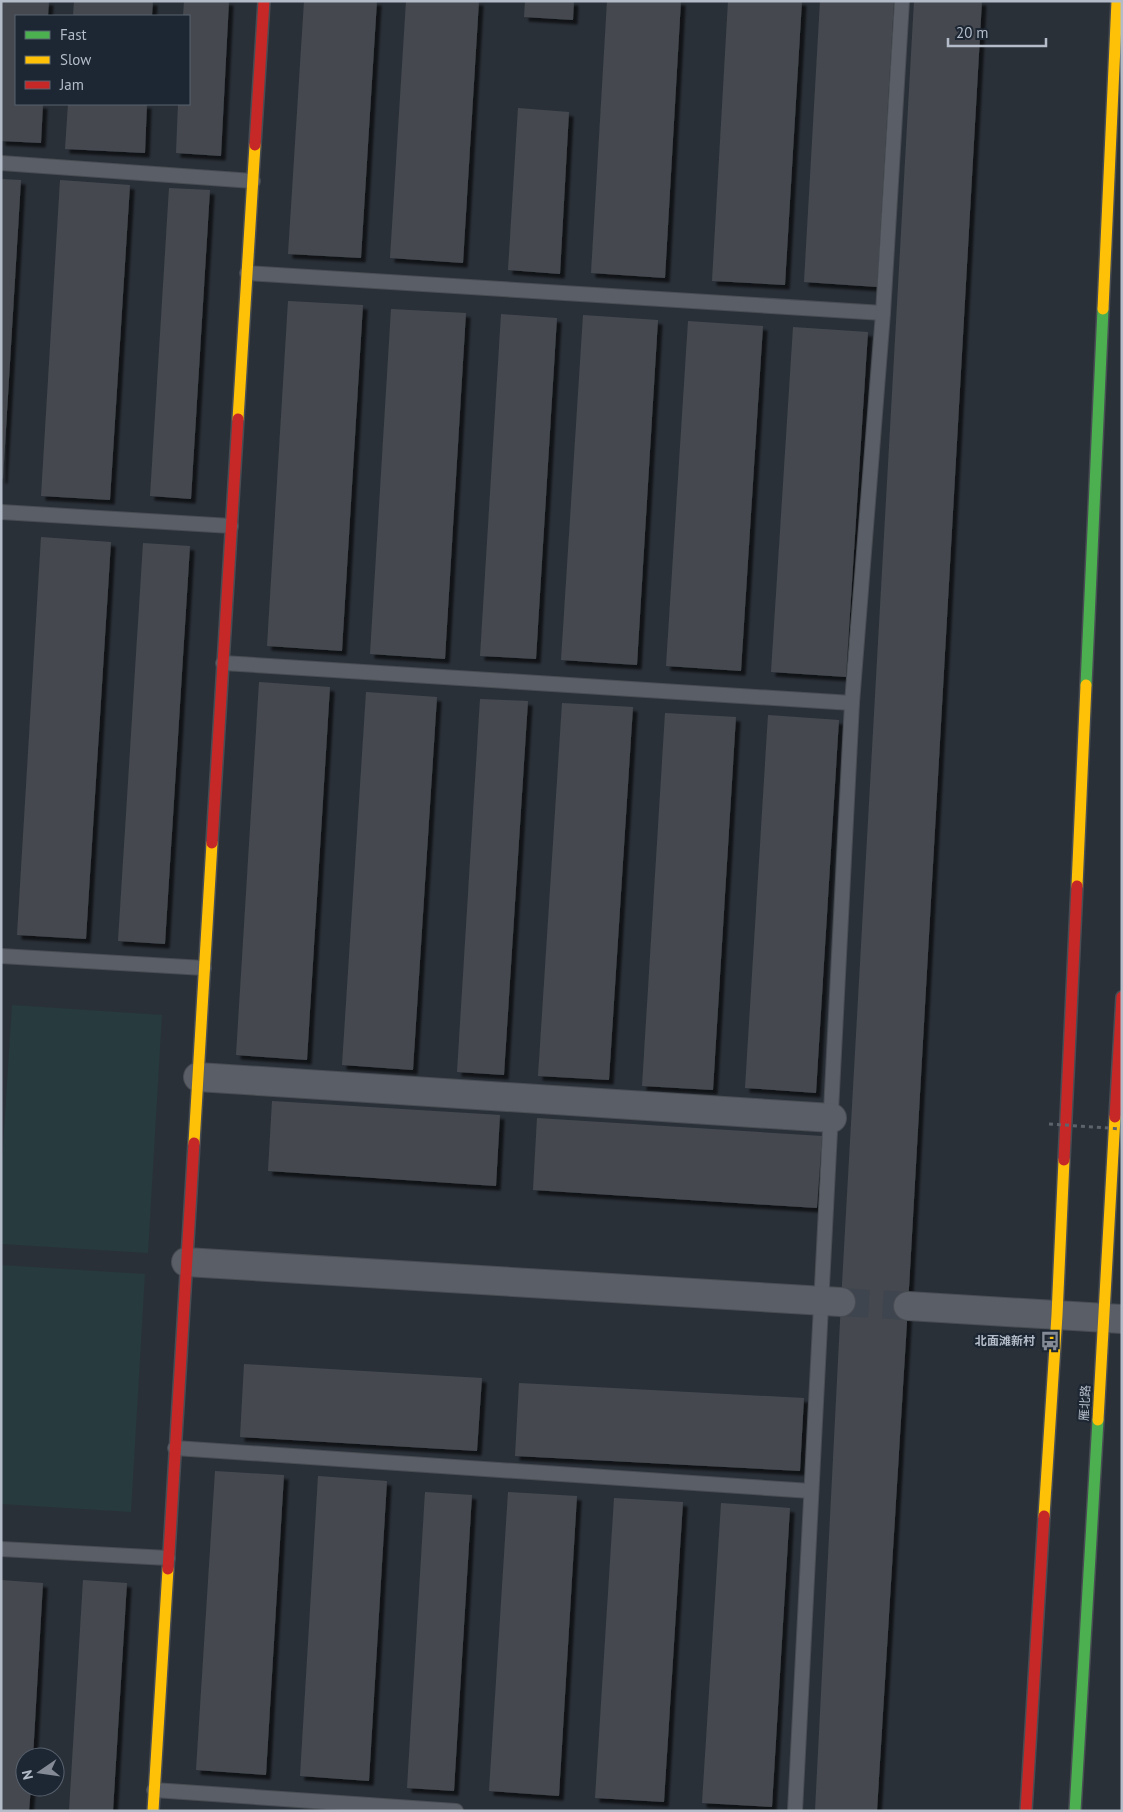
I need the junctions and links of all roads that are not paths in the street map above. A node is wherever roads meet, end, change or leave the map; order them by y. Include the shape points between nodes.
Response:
1 (264, 1) edge
2 (902, 1) edge
3 (1117, 1) edge
4 (1, 163) edge
5 (252, 181) junction
6 (247, 273) junction
7 (883, 313) junction
8 (1, 512) edge
9 (231, 526) junction
10 (223, 663) junction
11 (852, 703) junction
12 (1, 956) edge
13 (204, 968) junction
14 (1122, 997) edge
15 (198, 1077) junction
16 (832, 1118) junction
17 (186, 1262) junction
18 (832, 1302) junction
19 (908, 1306) tunnel mouth
20 (1057, 1315) junction
21 (1112, 1319) edge
22 (175, 1448) junction
23 (811, 1491) junction
24 (1, 1549) edge
25 (168, 1558) junction
26 (154, 1790) junction
27 (152, 1811) edge
28 (456, 1811) edge
29 (795, 1811) edge
30 (1026, 1811) edge
31 (1075, 1811) edge

1 - 5 street
2 - 7 lane
3 - 20 street
4 - 5 lane
5 - 6 street
6 - 7 lane
6 - 9 street
7 - 11 lane
8 - 9 lane
9 - 10 street
10 - 11 lane
10 - 13 street
11 - 16 lane
12 - 13 lane
13 - 15 street
14 - 21 street, 雁北路
15 - 16 street
15 - 17 street
16 - 18 lane
17 - 18 street
17 - 22 street
18 - 23 lane
19 - 20 street
20 - 21 street
20 - 30 street
21 - 31 street, 雁北路
22 - 23 lane
22 - 25 street
23 - 29 lane
24 - 25 lane
25 - 26 street
26 - 27 street
26 - 28 lane

